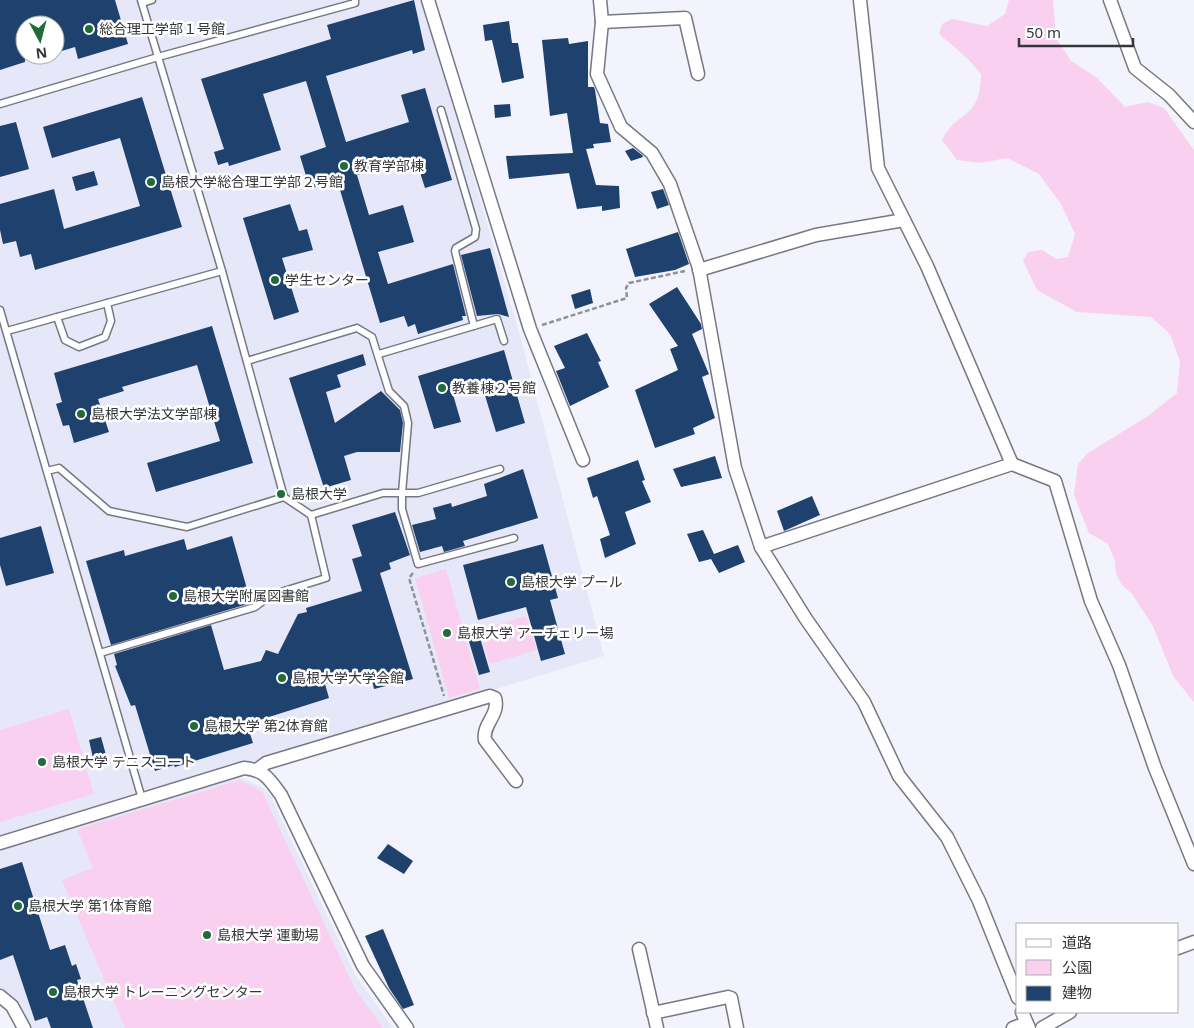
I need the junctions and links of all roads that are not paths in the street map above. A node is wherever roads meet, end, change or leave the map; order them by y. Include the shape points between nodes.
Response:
1 (152, 0) edge
2 (355, 0) edge
3 (428, 0) edge
4 (600, 0) edge
5 (860, 0) edge
6 (1110, 0) edge
7 (141, 1) edge
8 (602, 22) junction
9 (158, 57) junction
10 (698, 74) dead end
11 (0, 104) edge
12 (441, 110) dead end
13 (1194, 122) edge
14 (904, 220) junction
15 (699, 269) junction
16 (222, 270) junction
17 (107, 303) junction
18 (0, 312) edge
19 (56, 317) junction
20 (474, 326) junction
21 (7, 331) junction
22 (504, 341) dead end
23 (379, 354) junction
24 (247, 361) junction
25 (583, 460) dead end
26 (1012, 464) junction
27 (500, 469) dead end
28 (47, 471) junction
29 (402, 493) junction
30 (284, 497) junction
31 (311, 515) junction
32 (514, 538) dead end
33 (761, 548) junction
34 (100, 653) junction
35 (258, 769) junction
36 (516, 781) dead end
37 (142, 799) junction
38 (0, 843) edge
39 (1194, 864) edge
40 (1194, 942) edge
41 (1179, 948) edge
42 (639, 950) dead end
43 (1016, 993) edge
44 (0, 996) edge
45 (653, 1013) junction
46 (1068, 1013) edge
47 (1026, 1021) edge
48 (24, 1028) edge
49 (407, 1028) edge
50 (657, 1028) edge
51 (738, 1028) edge
52 (1013, 1028) edge
53 (1042, 1028) edge

1 - 7 lane
2 - 9 lane via 355,3
3 - 25 street via 530,329
4 - 8 street
5 - 14 street via 878,168
6 - 13 street via 1135,68 1169,95
7 - 9 lane
8 - 10 street via 686,18
8 - 15 street via 597,74 620,127 652,153 670,184
9 - 11 lane
9 - 16 lane
12 - 20 lane via 476,229 475,237 455,251
14 - 15 street via 816,235
14 - 26 street
15 - 33 street via 735,468
16 - 17 lane
16 - 24 lane
17 - 19 lane
17 - 19 lane via 110,321 108,332 101,341 79,347 68,344
18 - 21 lane
19 - 21 lane
20 - 22 lane via 497,319
20 - 23 lane
21 - 28 lane
23 - 24 lane via 372,337 357,328
23 - 29 lane via 389,391 404,406 408,423
24 - 30 lane
26 - 33 street
26 - 39 street via 1054,481 1091,601 1119,665 1155,768
27 - 29 lane via 418,493
28 - 30 lane via 59,468 109,511 187,527
28 - 34 lane
29 - 31 lane via 383,493
29 - 32 lane via 402,509 418,564
30 - 31 lane
31 - 34 lane via 326,578 271,595 255,607
33 - 43 street via 864,702 899,776 947,837 979,901
34 - 37 lane
35 - 36 street via 266,763 485,696 495,698 496,708 484,732 485,740
35 - 37 street via 244,768
35 - 49 street via 281,795 363,966
37 - 38 street
40 - 41 street
42 - 45 street
44 - 48 street via 12,1006
45 - 50 street
45 - 51 street via 728,997 731,998
46 - 53 street
47 - 52 street

